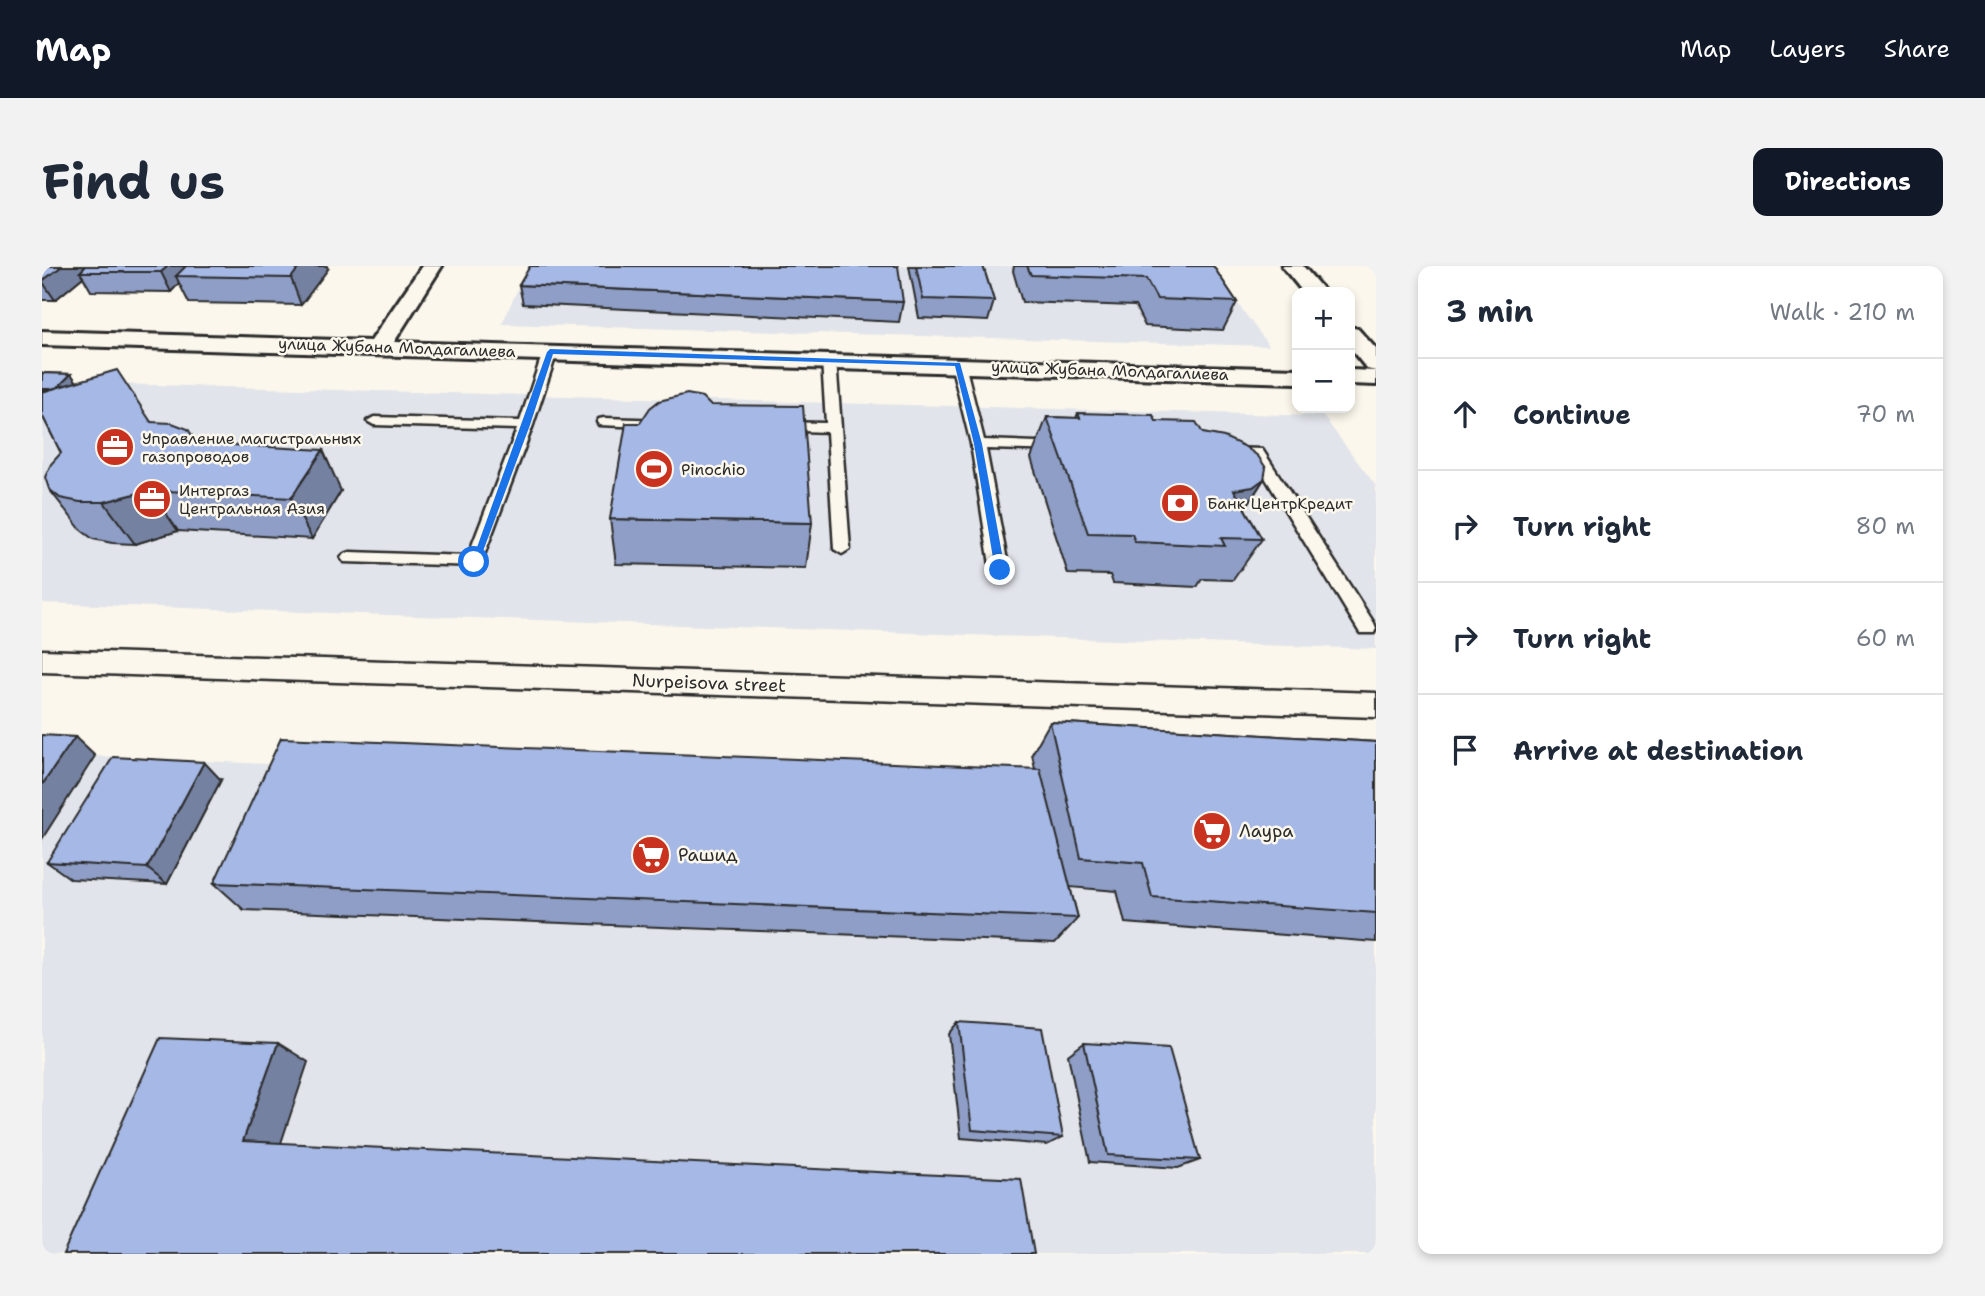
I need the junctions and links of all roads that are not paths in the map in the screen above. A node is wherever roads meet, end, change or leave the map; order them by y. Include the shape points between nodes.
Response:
1 (432, 266) edge
2 (1292, 266) edge
3 (1310, 287) edge
4 (42, 338) edge
5 (1355, 340) edge
6 (379, 346) junction
7 (550, 352) junction
8 (829, 360) junction
9 (958, 364) junction
10 (1376, 364) edge
11 (1292, 376) edge
12 (1355, 377) edge
13 (1376, 378) edge
14 (374, 421) dead end
15 (604, 422) dead end
16 (685, 424) edge
17 (526, 425) junction
18 (766, 426) edge
19 (834, 428) junction
20 (978, 444) junction
21 (1076, 447) edge
22 (1216, 451) edge
23 (842, 549) dead end
24 (350, 558) dead end
25 (1000, 570) dead end
26 (1367, 628) dead end
27 (42, 661) edge
28 (1376, 705) edge

1 - 6 street
2 - 3 street
4 - 6 street, улица Жубана Молдагалиева
5 - 10 street
6 - 7 street, улица Жубана Молдагалиева
7 - 8 street, улица Жубана Молдагалиева
7 - 17 lane
8 - 9 street, улица Жубана Молдагалиева
8 - 19 lane
9 - 11 street, улица Жубана Молдагалиева
9 - 20 lane
12 - 13 street
14 - 17 lane
15 - 16 lane
17 - 24 lane via 474,562
18 - 19 lane
19 - 23 lane
20 - 21 lane
20 - 25 lane
22 - 26 lane via 1257,453
27 - 28 street, Nurpeisova street

